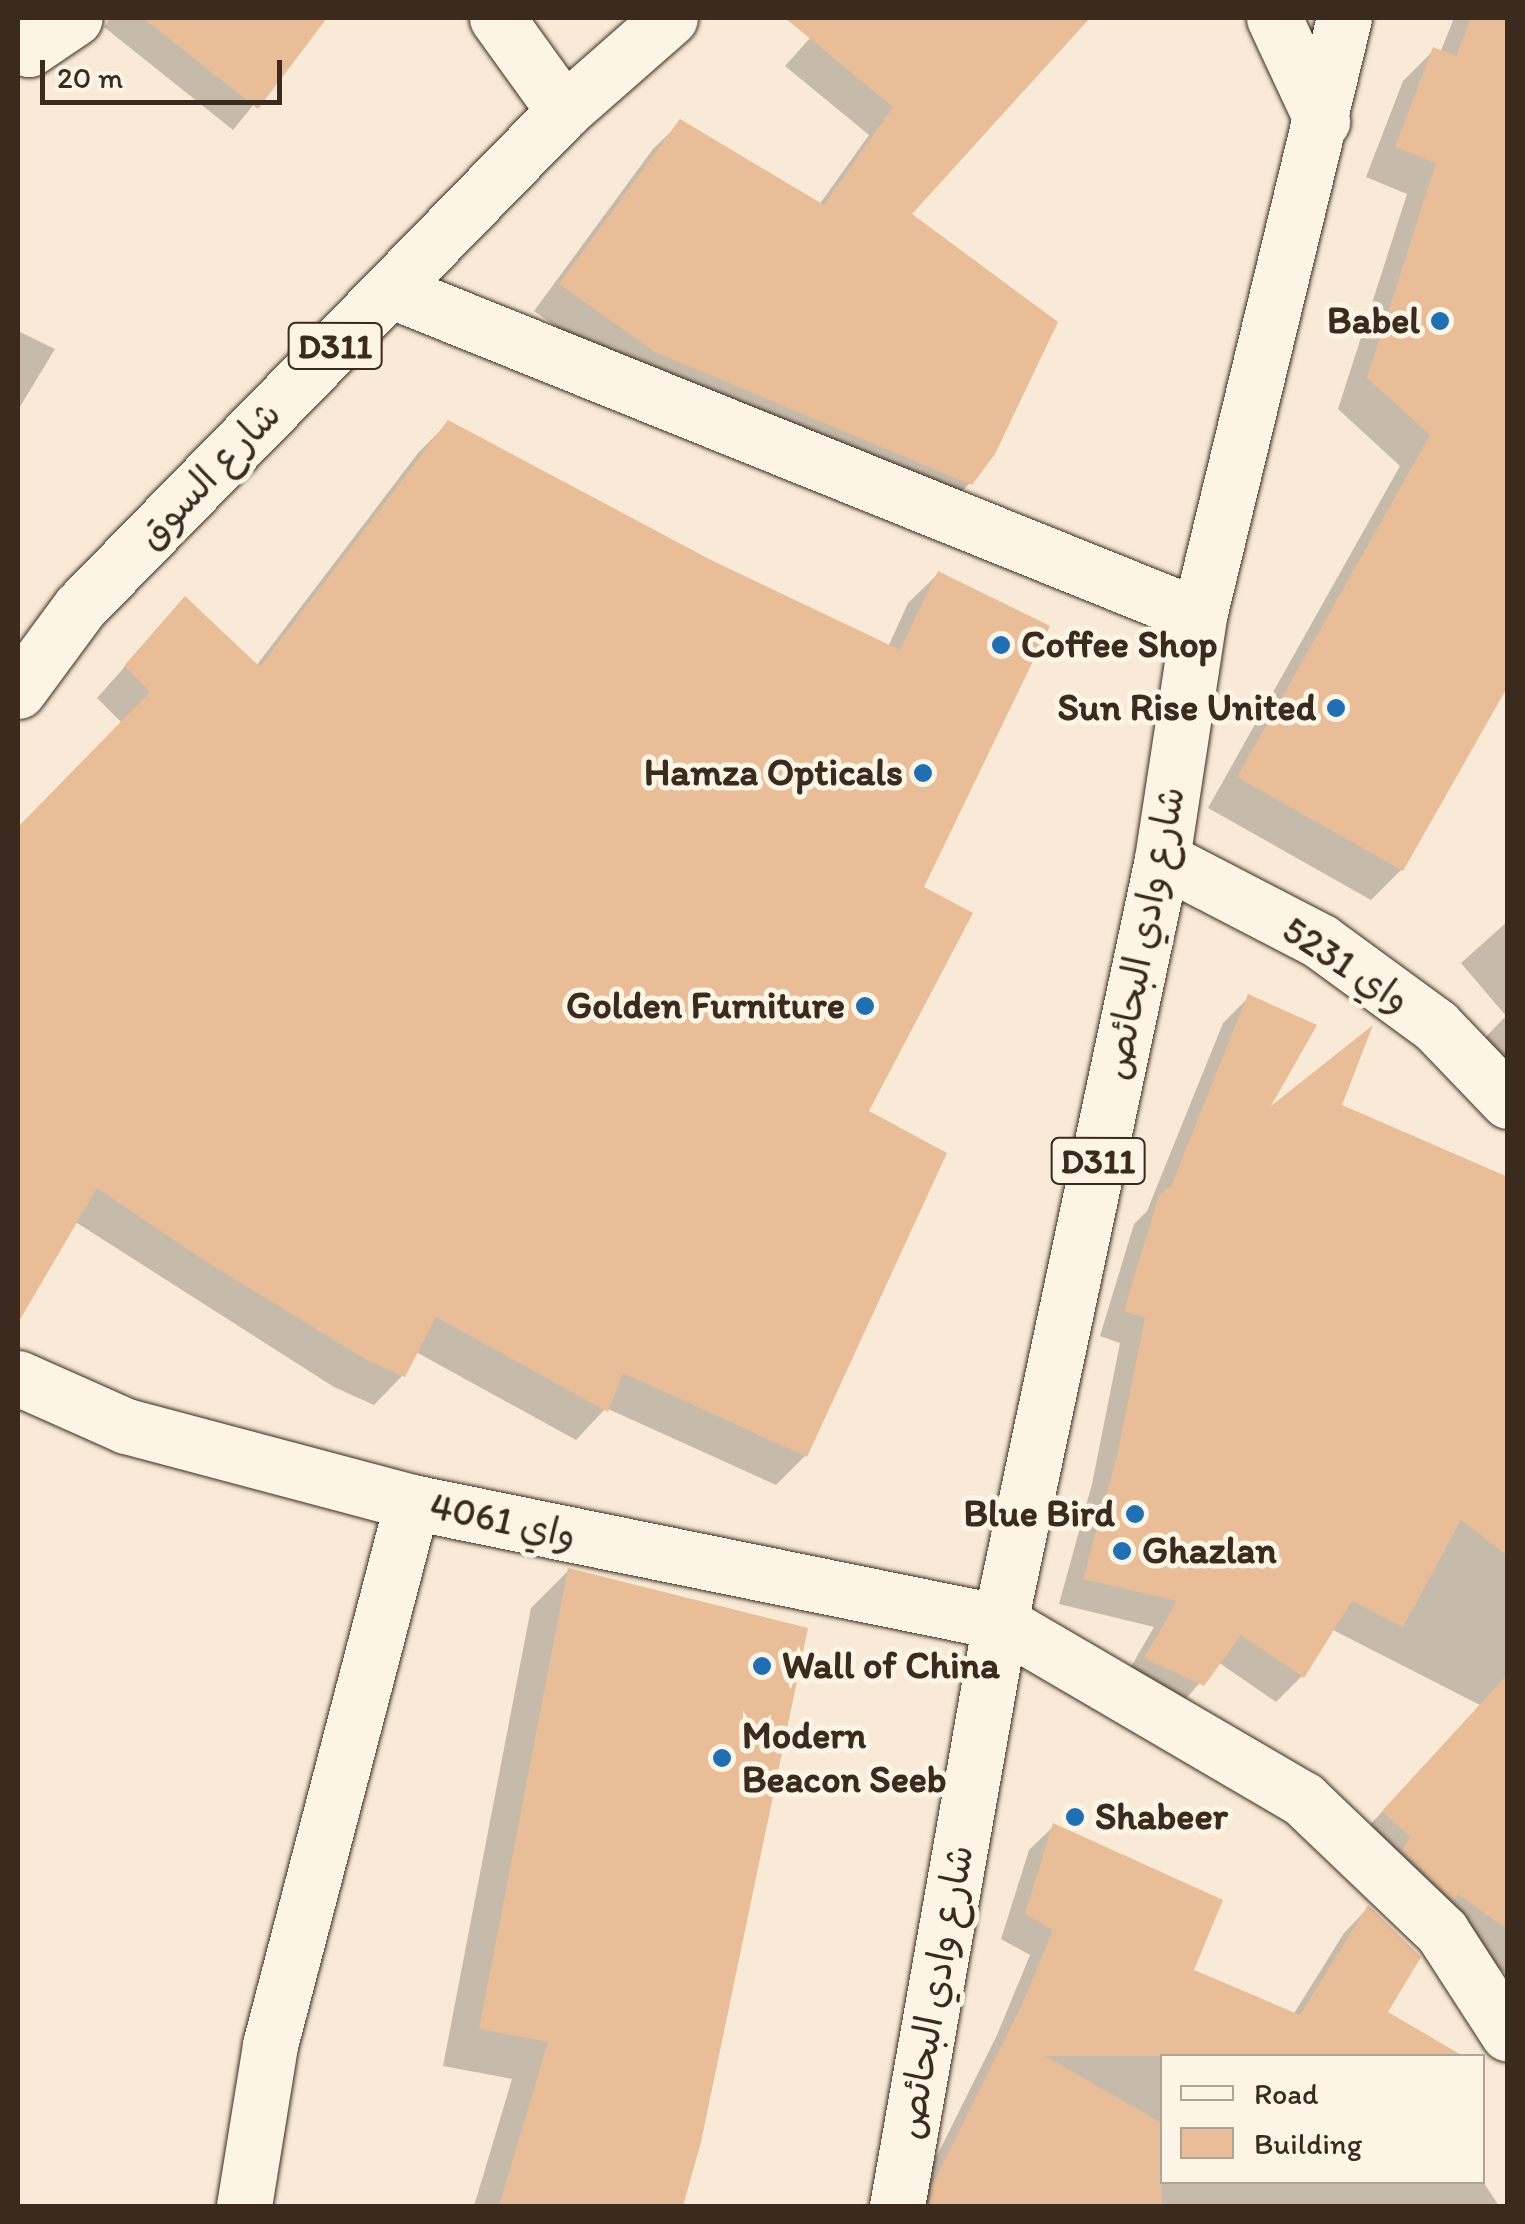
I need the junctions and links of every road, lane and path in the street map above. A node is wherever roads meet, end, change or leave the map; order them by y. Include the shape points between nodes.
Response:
1 (75, 18) edge
2 (497, 18) edge
3 (670, 18) edge
4 (1274, 18) edge
5 (1344, 18) edge
6 (18, 46) edge
7 (564, 111) junction
8 (1322, 121) junction
9 (390, 290) junction
10 (1200, 616) junction
11 (18, 691) edge
12 (1162, 860) junction
13 (1508, 1101) edge
14 (18, 1378) edge
15 (412, 1502) junction
16 (1000, 1622) junction
17 (1508, 2034) edge
18 (244, 2206) edge
19 (897, 2206) edge

1 - 6 street via 30,49
2 - 7 street
3 - 7 street, شارع السوق / D311
4 - 8 street
5 - 8 street, شارع وادي البحائص / D311
7 - 9 street, شارع السوق / D311
8 - 10 street, شارع وادي البحائص / D311
9 - 10 street
9 - 11 street, شارع السوق / D311 via 80,607
10 - 12 street, شارع وادي البحائص / D311
12 - 13 street, واي 5231 via 1320,941 1436,1026
12 - 16 street, شارع وادي البحائص / D311
14 - 15 street, واي 4061 via 126,1426
15 - 16 street, واي 4061
15 - 18 street via 270,2045
16 - 17 street, واي 4061 via 1303,1800 1442,1932
16 - 19 street, شارع وادي البحائص / D311

